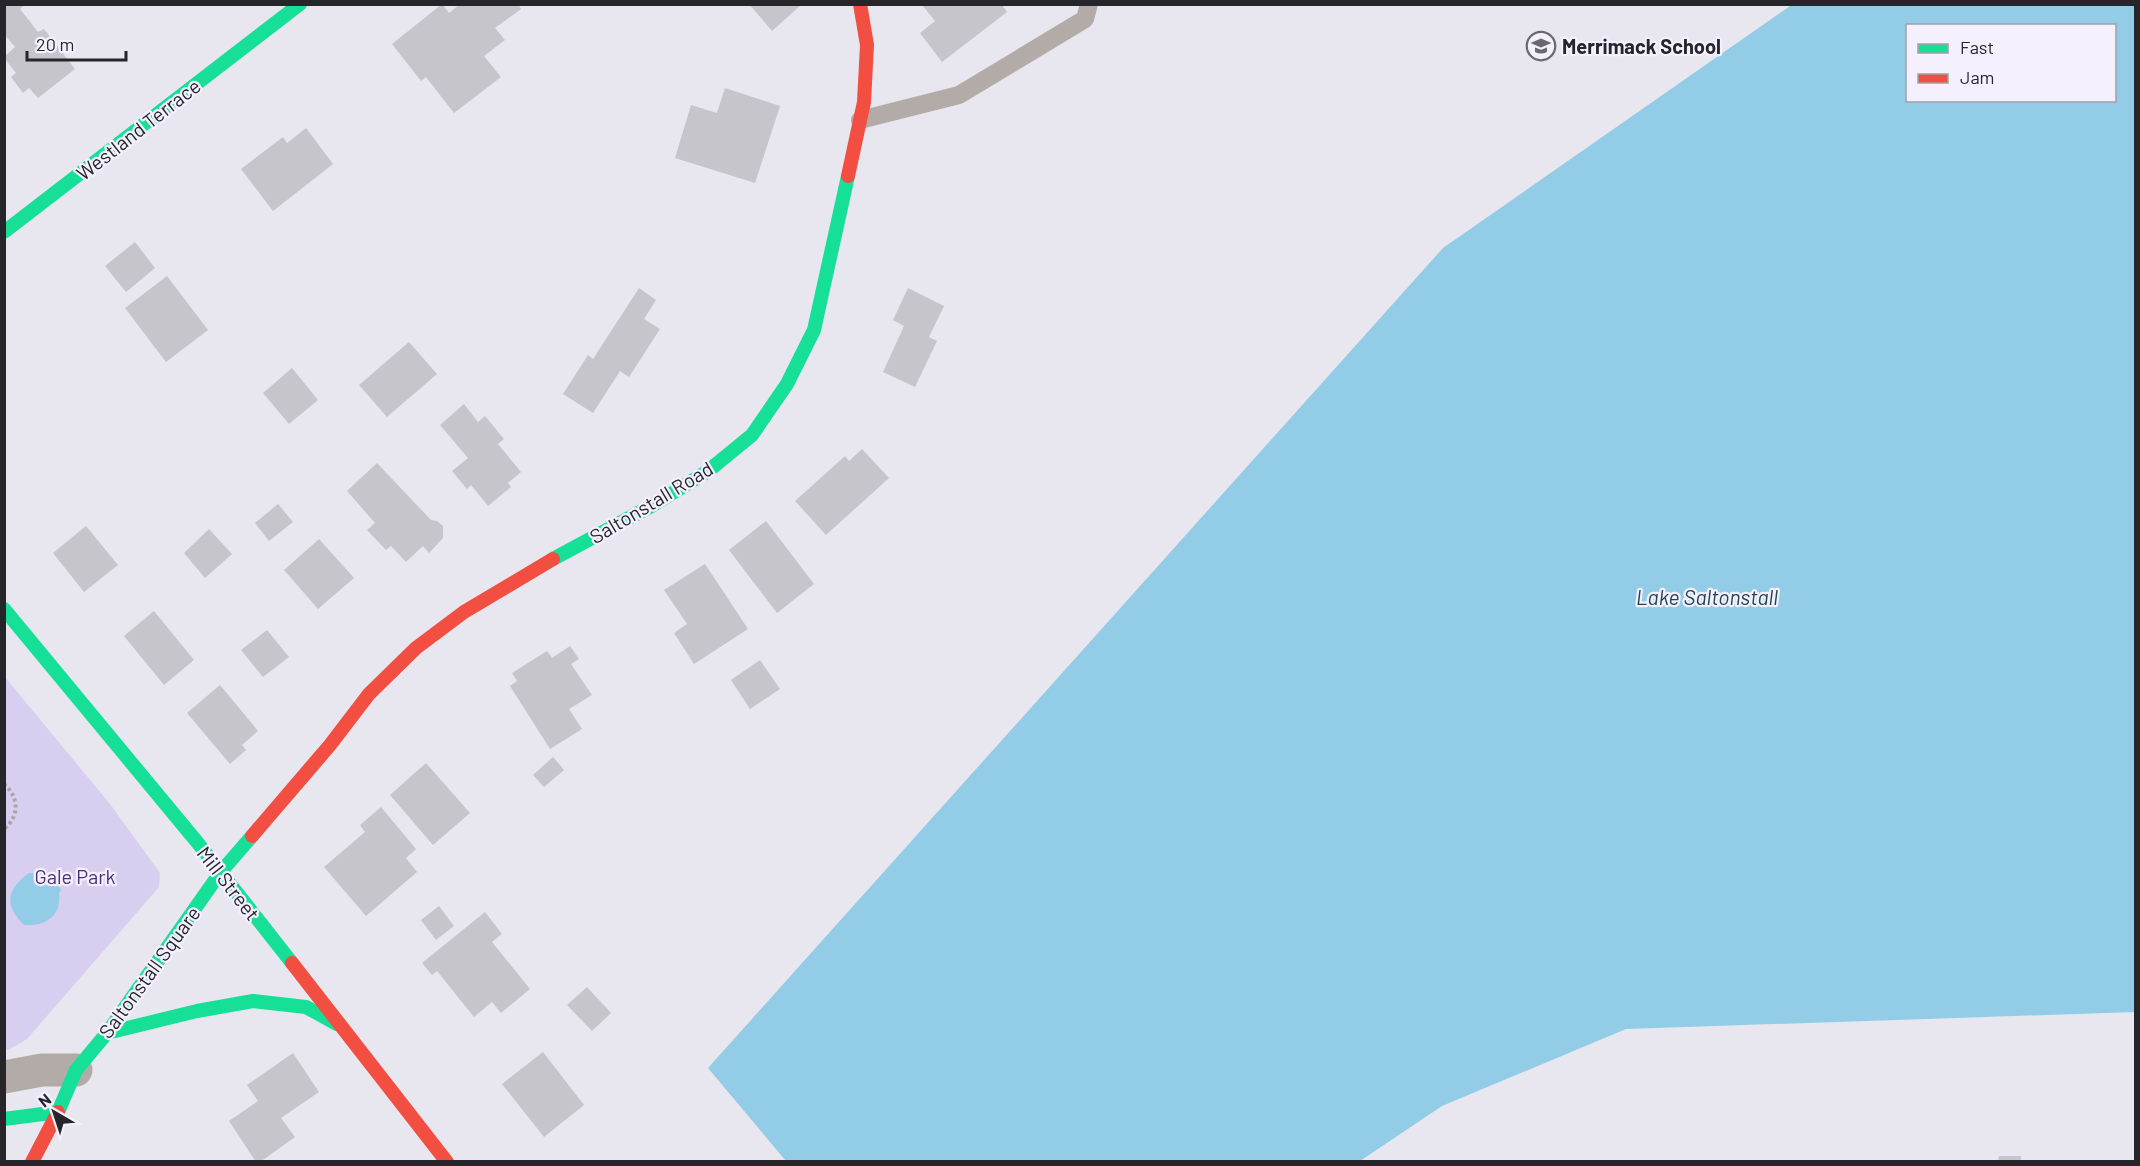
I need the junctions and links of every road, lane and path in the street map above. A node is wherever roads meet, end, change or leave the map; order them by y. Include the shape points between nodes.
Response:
1 (300, 4) edge
2 (860, 4) edge
3 (1089, 4) edge
4 (860, 120) junction
5 (4, 232) edge
6 (4, 609) edge
7 (4, 784) edge
8 (4, 830) edge
9 (220, 873) junction
10 (340, 1026) junction
11 (106, 1033) junction
12 (76, 1070) junction
13 (4, 1077) edge
14 (58, 1112) junction
15 (4, 1119) edge
16 (32, 1161) edge
17 (447, 1161) edge

1 - 5 street, Westland Terrace
2 - 4 street, Saltonstall Road via 867,45
3 - 4 lane via 1085,19 959,94
4 - 9 street, Saltonstall Road via 814,330 787,384 752,435 708,471 558,555 464,612 416,648 369,694
6 - 9 street, Mill Street
7 - 8 path via 16,800 16,808 14,818
9 - 10 street, Mill Street
9 - 11 street, Saltonstall Square
10 - 11 street via 306,1007 253,1001
10 - 17 street, Mill Street
11 - 12 street, Saltonstall Square
12 - 13 street via 42,1070
12 - 14 street, Saltonstall Square
14 - 15 street
14 - 16 street, Saltonstall Square

